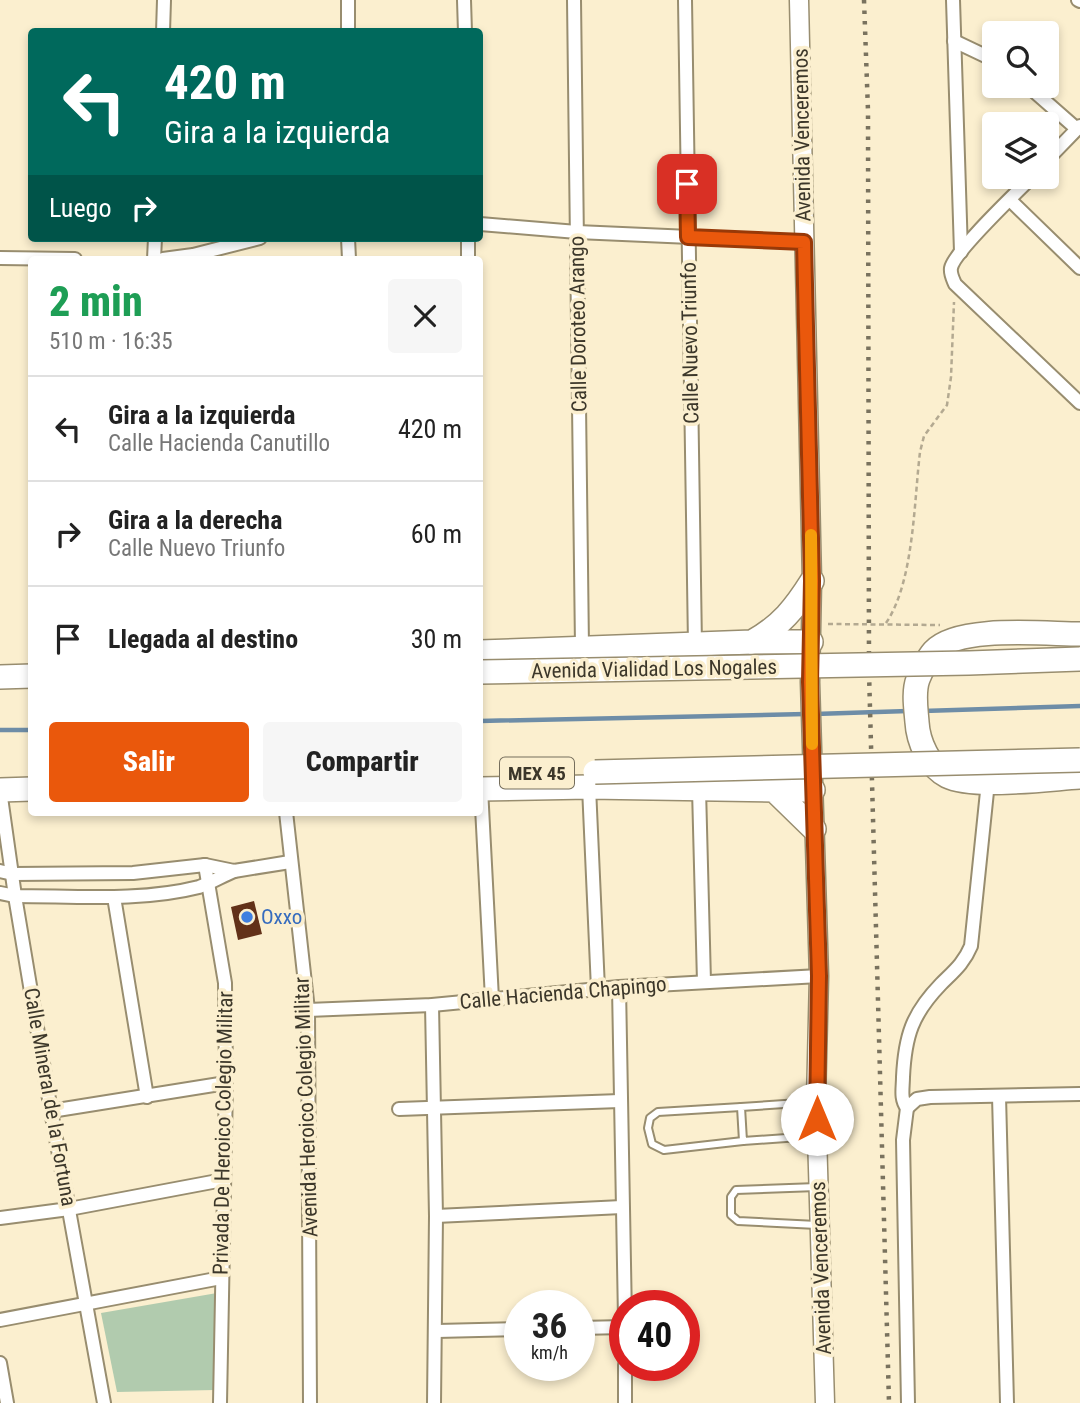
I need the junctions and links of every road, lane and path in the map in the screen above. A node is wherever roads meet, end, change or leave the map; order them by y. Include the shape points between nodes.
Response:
1 (164, 0) edge
2 (348, 0) edge
3 (464, 0) edge
4 (574, 0) edge
5 (685, 0) edge
6 (799, 0) edge
7 (953, 0) edge
8 (163, 28) edge
9 (348, 28) edge
10 (465, 28) edge
11 (954, 41) junction
12 (982, 55) edge
13 (1042, 98) edge
14 (1078, 128) edge
15 (1059, 148) edge
16 (1021, 189) edge
17 (1010, 200) junction
18 (483, 224) edge
19 (577, 232) junction
20 (688, 237) junction
21 (245, 242) edge
22 (804, 242) junction
23 (961, 252) junction
24 (193, 256) edge
25 (0, 258) edge
26 (28, 258) edge
27 (1080, 268) edge
28 (955, 284) junction
29 (1080, 404) edge
30 (812, 581) junction
31 (886, 623) junction
32 (945, 625) dead end
33 (811, 633) junction
34 (1080, 634) edge
35 (752, 642) junction
36 (695, 645) junction
37 (582, 647) junction
38 (483, 652) edge
39 (1080, 659) edge
40 (483, 671) edge
41 (28, 676) edge
42 (0, 677) edge
43 (1080, 760) edge
44 (1080, 777) edge
45 (592, 780) junction
46 (988, 782) junction
47 (483, 784) edge
48 (28, 789) edge
49 (699, 789) junction
50 (0, 790) edge
51 (774, 790) junction
52 (813, 790) junction
53 (286, 816) edge
54 (482, 816) edge
55 (814, 829) junction
56 (290, 862) junction
57 (205, 865) junction
58 (234, 871) junction
59 (6, 873) edge
60 (208, 884) junction
61 (0, 893) edge
62 (15, 896) junction
63 (114, 897) junction
64 (819, 976) junction
65 (704, 982) junction
66 (619, 987) junction
67 (598, 989) junction
68 (492, 999) junction
69 (432, 1005) junction
70 (308, 1010) junction
71 (226, 1083) junction
72 (1080, 1094) edge
73 (999, 1096) junction
74 (147, 1097) junction
75 (621, 1101) junction
76 (816, 1101) junction
77 (741, 1107) junction
78 (435, 1108) junction
79 (906, 1108) junction
80 (399, 1109) dead end
81 (51, 1111) junction
82 (817, 1136) junction
83 (743, 1141) junction
84 (223, 1180) junction
85 (818, 1187) junction
86 (622, 1207) junction
87 (69, 1209) junction
88 (436, 1216) junction
89 (0, 1218) edge
90 (820, 1225) junction
91 (221, 1278) junction
92 (624, 1290) edge
93 (88, 1302) junction
94 (0, 1320) edge
95 (504, 1329) edge
96 (436, 1331) junction
97 (0, 1363) edge
98 (625, 1381) edge
99 (7, 1403) edge
100 (104, 1403) edge
101 (220, 1403) edge
102 (310, 1403) edge
103 (434, 1403) edge
104 (625, 1403) edge
105 (825, 1403) edge
106 (908, 1403) edge
107 (1007, 1403) edge

1 - 8 street
2 - 9 street
3 - 10 street
4 - 19 street, Calle Doroteo Arango
5 - 20 street, Calle Nuevo Triunfo
6 - 22 street, Avenida Venceremos
7 - 11 street
11 - 12 street
11 - 23 street
13 - 14 street
14 - 15 street
16 - 17 street
17 - 23 street
17 - 27 street
18 - 19 street
19 - 20 street
19 - 37 street, Calle Doroteo Arango
20 - 22 street
20 - 36 street, Calle Nuevo Triunfo
21 - 24 street
22 - 30 street, Avenida Venceremos
23 - 28 street via 951,267
25 - 26 street
28 - 29 street
28 - 31 path via 947,405 924,436 908,561 898,600
30 - 33 street, Avenida Venceremos
30 - 35 highway via 797,606
31 - 32 path
31 - 33 path
33 - 35 highway
33 - 52 street, Avenida Venceremos
34 - 46 highway via 975,635 953,639 933,652 917,681 918,729 924,748 936,769 948,777
35 - 36 highway
36 - 37 highway
37 - 38 highway
39 - 40 highway, Avenida Vialidad Los Nogales, bridge
41 - 42 highway
43 - 45 highway, MEX 45, bridge
44 - 46 highway
45 - 47 highway, MEX 45
45 - 49 highway
45 - 67 street
46 - 79 street via 971,946 966,960 931,996 906,1039 902,1099
48 - 50 highway
49 - 51 highway
49 - 65 street
50 - 59 street, Calle Mineral de la Fortuna
51 - 52 highway
51 - 55 highway
52 - 55 street, Avenida Venceremos
53 - 56 street, Avenida Heroico Colegio Militar
54 - 68 street
55 - 64 street, Avenida Venceremos
56 - 58 street
56 - 70 street, Avenida Heroico Colegio Militar
57 - 58 street
57 - 59 street via 133,873
57 - 60 street, Privada De Heroico Colegio Militar
58 - 60 street
59 - 62 street, Calle Mineral de la Fortuna
60 - 63 street
60 - 71 street, Privada De Heroico Colegio Militar via 225,983
61 - 62 street
62 - 63 street
62 - 81 street, Calle Mineral de la Fortuna
63 - 74 street
64 - 65 street, Calle Hacienda Chapingo
64 - 76 street, Avenida Venceremos
65 - 66 street, Calle Hacienda Chapingo
66 - 67 street, Calle Hacienda Chapingo
66 - 75 street
67 - 68 street, Calle Hacienda Chapingo
68 - 69 street, Calle Hacienda Chapingo
69 - 70 street, Calle Hacienda Chapingo
69 - 78 street
70 - 102 street, Avenida Heroico Colegio Militar
71 - 74 street
71 - 84 street, Privada De Heroico Colegio Militar
72 - 73 street
73 - 79 street via 930,1097 917,1099
73 - 107 street
74 - 81 street
75 - 78 street
75 - 86 street
76 - 77 lane
76 - 82 street, Avenida Venceremos
77 - 83 lane
77 - 83 lane via 658,1112 650,1118 649,1128 652,1144 664,1150
78 - 80 street
78 - 88 street
79 - 106 street
81 - 87 street, Calle Mineral de la Fortuna
82 - 83 lane
82 - 85 street, Avenida Venceremos
84 - 87 street
84 - 91 street, Privada De Heroico Colegio Militar
85 - 90 street, Avenida Venceremos
85 - 90 lane via 736,1190 731,1197 731,1215 744,1222
86 - 88 street
86 - 92 street
87 - 89 street
87 - 93 street, Calle Mineral de la Fortuna
88 - 96 street
90 - 105 street, Avenida Venceremos
91 - 93 street
91 - 101 street, Privada De Heroico Colegio Militar
93 - 94 street
93 - 100 street, Calle Mineral de la Fortuna
95 - 96 street
96 - 103 street
97 - 99 street
98 - 104 street

